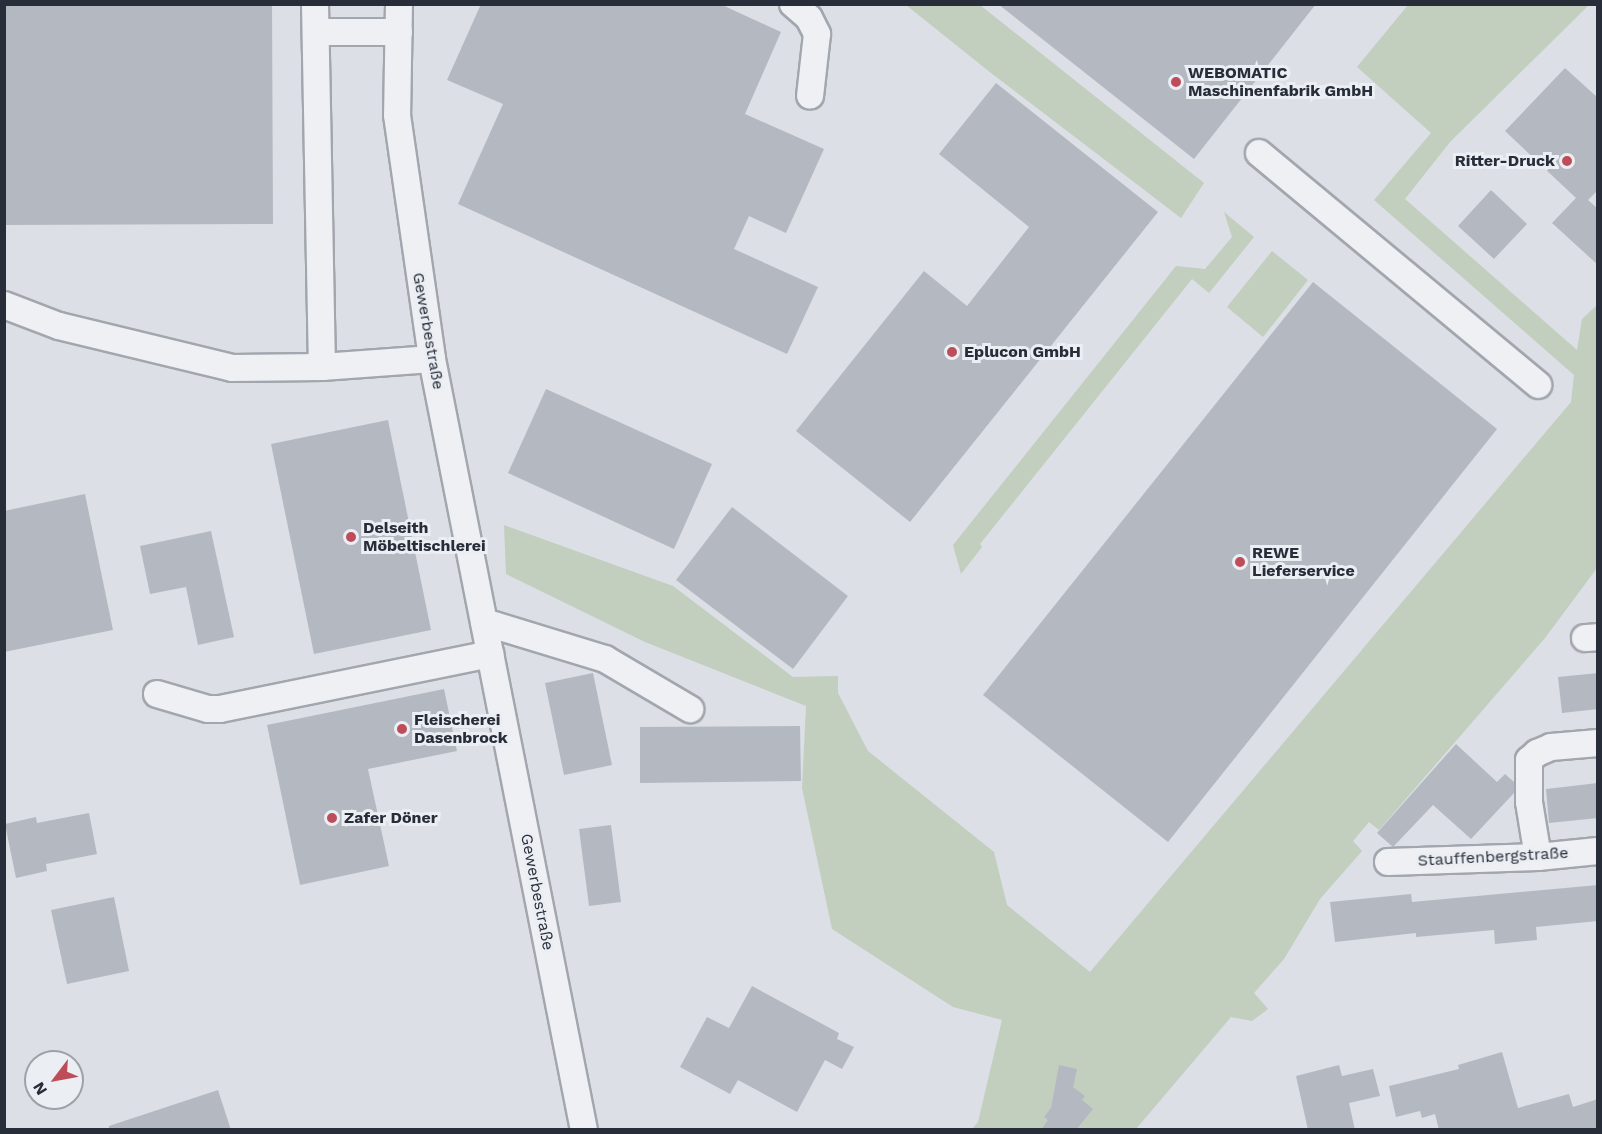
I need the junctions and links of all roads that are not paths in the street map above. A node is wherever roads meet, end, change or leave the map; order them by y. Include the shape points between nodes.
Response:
1 (315, 4) edge
2 (399, 4) edge
3 (793, 4) edge
4 (316, 32) junction
5 (399, 32) junction
6 (810, 96) dead end
7 (1259, 153) dead end
8 (4, 305) edge
9 (432, 359) junction
10 (322, 367) junction
11 (1538, 385) dead end
12 (484, 622) junction
13 (490, 654) junction
14 (158, 694) dead end
15 (690, 709) dead end
16 (1598, 743) edge
17 (1598, 851) edge
18 (1538, 857) junction
19 (1388, 862) dead end
20 (584, 1130) edge

1 - 4 street
2 - 5 street, Gewerbestraße
3 - 6 street via 809,18 817,34
4 - 5 street
4 - 10 street
5 - 9 street, Gewerbestraße via 397,115
7 - 11 street
8 - 10 street via 59,326 232,368
9 - 10 street
9 - 12 street, Gewerbestraße
12 - 13 street, Gewerbestraße
12 - 15 street via 605,659
13 - 14 street via 220,709
13 - 20 street, Gewerbestraße
16 - 18 street via 1551,747 1529,760 1529,802
17 - 18 street, Stauffenbergstraße
18 - 19 street, Stauffenbergstraße

